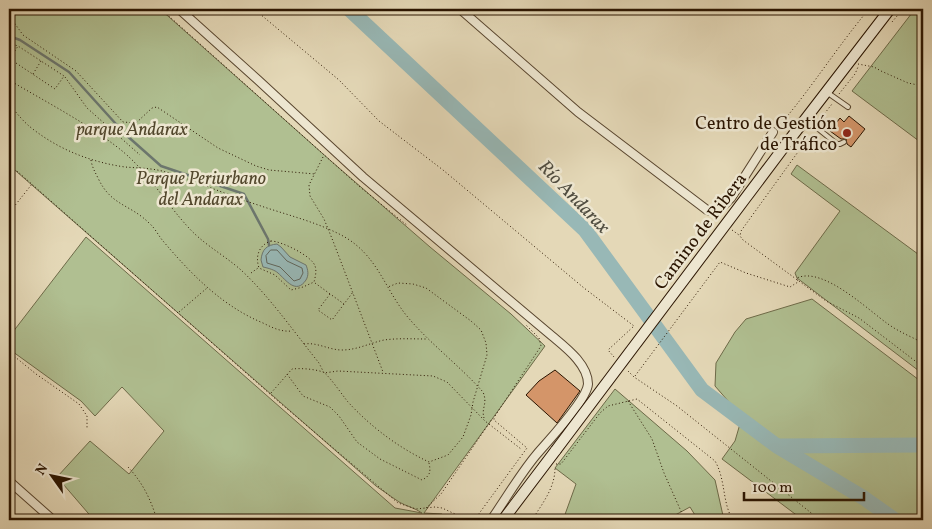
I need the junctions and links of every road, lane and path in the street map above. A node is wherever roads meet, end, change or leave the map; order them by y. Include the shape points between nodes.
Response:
1 (161, 9) edge
2 (179, 9) edge
3 (254, 9) edge
4 (460, 9) edge
5 (869, 9) edge
6 (890, 9) edge
7 (903, 9) edge
8 (9, 11) edge
9 (892, 23) dead end
10 (9, 43) edge
11 (18, 46) junction
12 (863, 59) dead end
13 (41, 61) junction
14 (859, 65) junction
15 (33, 75) junction
16 (64, 76) junction
17 (9, 80) edge
18 (923, 86) edge
19 (826, 92) junction
20 (836, 98) junction
21 (9, 104) edge
22 (848, 107) dead end
23 (805, 119) junction
24 (815, 126) junction
25 (773, 132) joint
26 (804, 140) joint
27 (844, 142) dead end
28 (815, 149) dead end
29 (140, 155) dead end
30 (323, 157) dead end
31 (91, 160) junction
32 (9, 164) edge
33 (139, 168) junction
34 (314, 174) junction
35 (32, 184) junction
36 (9, 213) edge
37 (328, 228) junction
38 (412, 229) dead end
39 (258, 268) junction
40 (250, 273) dead end
41 (314, 282) junction
42 (798, 282) junction
43 (388, 287) junction
44 (207, 288) junction
45 (353, 292) junction
46 (330, 294) junction
47 (344, 304) junction
48 (178, 312) junction
49 (523, 322) dead end
50 (293, 331) junction
51 (428, 339) junction
52 (373, 343) junction
53 (923, 343) edge
54 (304, 344) junction
55 (9, 352) edge
56 (614, 357) dead end
57 (923, 367) edge
58 (628, 370) dead end
59 (324, 373) junction
60 (383, 373) junction
61 (287, 374) junction
62 (634, 377) junction
63 (478, 386) junction
64 (271, 394) junction
65 (627, 400) junction
66 (472, 407) junction
67 (494, 418) junction
68 (485, 421) junction
69 (489, 424) junction
70 (87, 428) dead end
71 (521, 450) dead end
72 (429, 462) junction
73 (550, 462) junction
74 (128, 467) dead end
75 (9, 481) edge
76 (426, 509) junction
77 (9, 517) edge
78 (684, 518) dead end
79 (13, 520) edge
80 (53, 520) edge
81 (157, 520) edge
82 (490, 520) edge
83 (503, 520) edge
84 (532, 520) edge
85 (733, 520) edge
86 (820, 520) edge

1 - 38 path via 360,187
2 - 82 street via 347,163 564,346 583,368 588,384 584,396 536,455
3 - 56 path via 339,80 379,121 634,326 608,350
4 - 25 street via 570,106 707,210 721,208 731,198
5 - 25 path
6 - 19 main road, Camino de Ribera
7 - 9 path
8 - 34 path via 22,35 76,71 124,122 136,123 157,107 218,148 256,166
10 - 11 path
11 - 13 path
11 - 15 path via 10,59
12 - 14 path
13 - 15 path
13 - 16 path
14 - 18 path via 874,67 908,83
14 - 20 path
15 - 16 path via 55,90
16 - 29 path via 87,108
17 - 33 path via 91,130
19 - 20 lane
19 - 23 main road, Camino de Ribera
20 - 22 lane
20 - 24 path
21 - 31 path via 28,125 50,141
23 - 24 lane
23 - 73 main road, Camino de Ribera, bridge
24 - 27 lane via 838,144
26 - 28 lane
26 - 42 path via 740,236
30 - 34 path
31 - 33 path
31 - 44 path via 107,193 150,223 161,240
32 - 35 path
33 - 37 path via 162,171
33 - 50 path via 188,228 240,270
34 - 37 path via 309,185 310,196
35 - 36 path
35 - 48 path
37 - 43 path via 362,249
37 - 45 path
39 - 40 path
39 - 41 path via 275,275 291,290
39 - 41 path via 256,259 260,249 271,241 281,242 312,261 316,267
41 - 46 path
42 - 53 path via 797,278 803,275 813,276 841,289 891,326
42 - 57 path via 830,304 859,318
42 - 62 path via 790,287 720,262
43 - 51 path via 405,314
43 - 63 path via 398,283 426,288 481,330 487,355
44 - 48 path
44 - 50 path via 246,316 282,332
45 - 47 path
45 - 52 path
46 - 47 path
46 - 47 path via 318,310 332,320
48 - 64 path
49 - 67 path via 539,338 541,346
50 - 54 path
51 - 52 path via 398,338
51 - 63 path
52 - 54 path via 349,350
52 - 60 path
54 - 59 path
55 - 70 path via 79,404 87,416
58 - 62 path
59 - 60 path
59 - 61 path via 302,368 292,369
59 - 72 path via 368,422 392,441
60 - 66 path via 433,376 447,382
61 - 64 path
61 - 72 path via 303,396 330,407 357,442 380,459 422,480 431,472
62 - 86 path via 678,406
63 - 66 path
63 - 68 path via 486,401 482,415
64 - 76 path via 389,498 407,507
65 - 73 path via 608,406 600,413 561,464
65 - 78 path via 652,439
65 - 85 path via 637,399 715,462 721,471 728,513
66 - 68 path
66 - 72 path via 463,437 448,455
67 - 69 path
67 - 76 path via 527,447 480,513 470,520 438,507
68 - 69 path
69 - 71 path
69 - 76 path via 441,494
73 - 83 main road, Camino de Ribera
73 - 84 path via 555,468 553,482
74 - 81 path via 144,487
75 - 80 street
77 - 79 street

